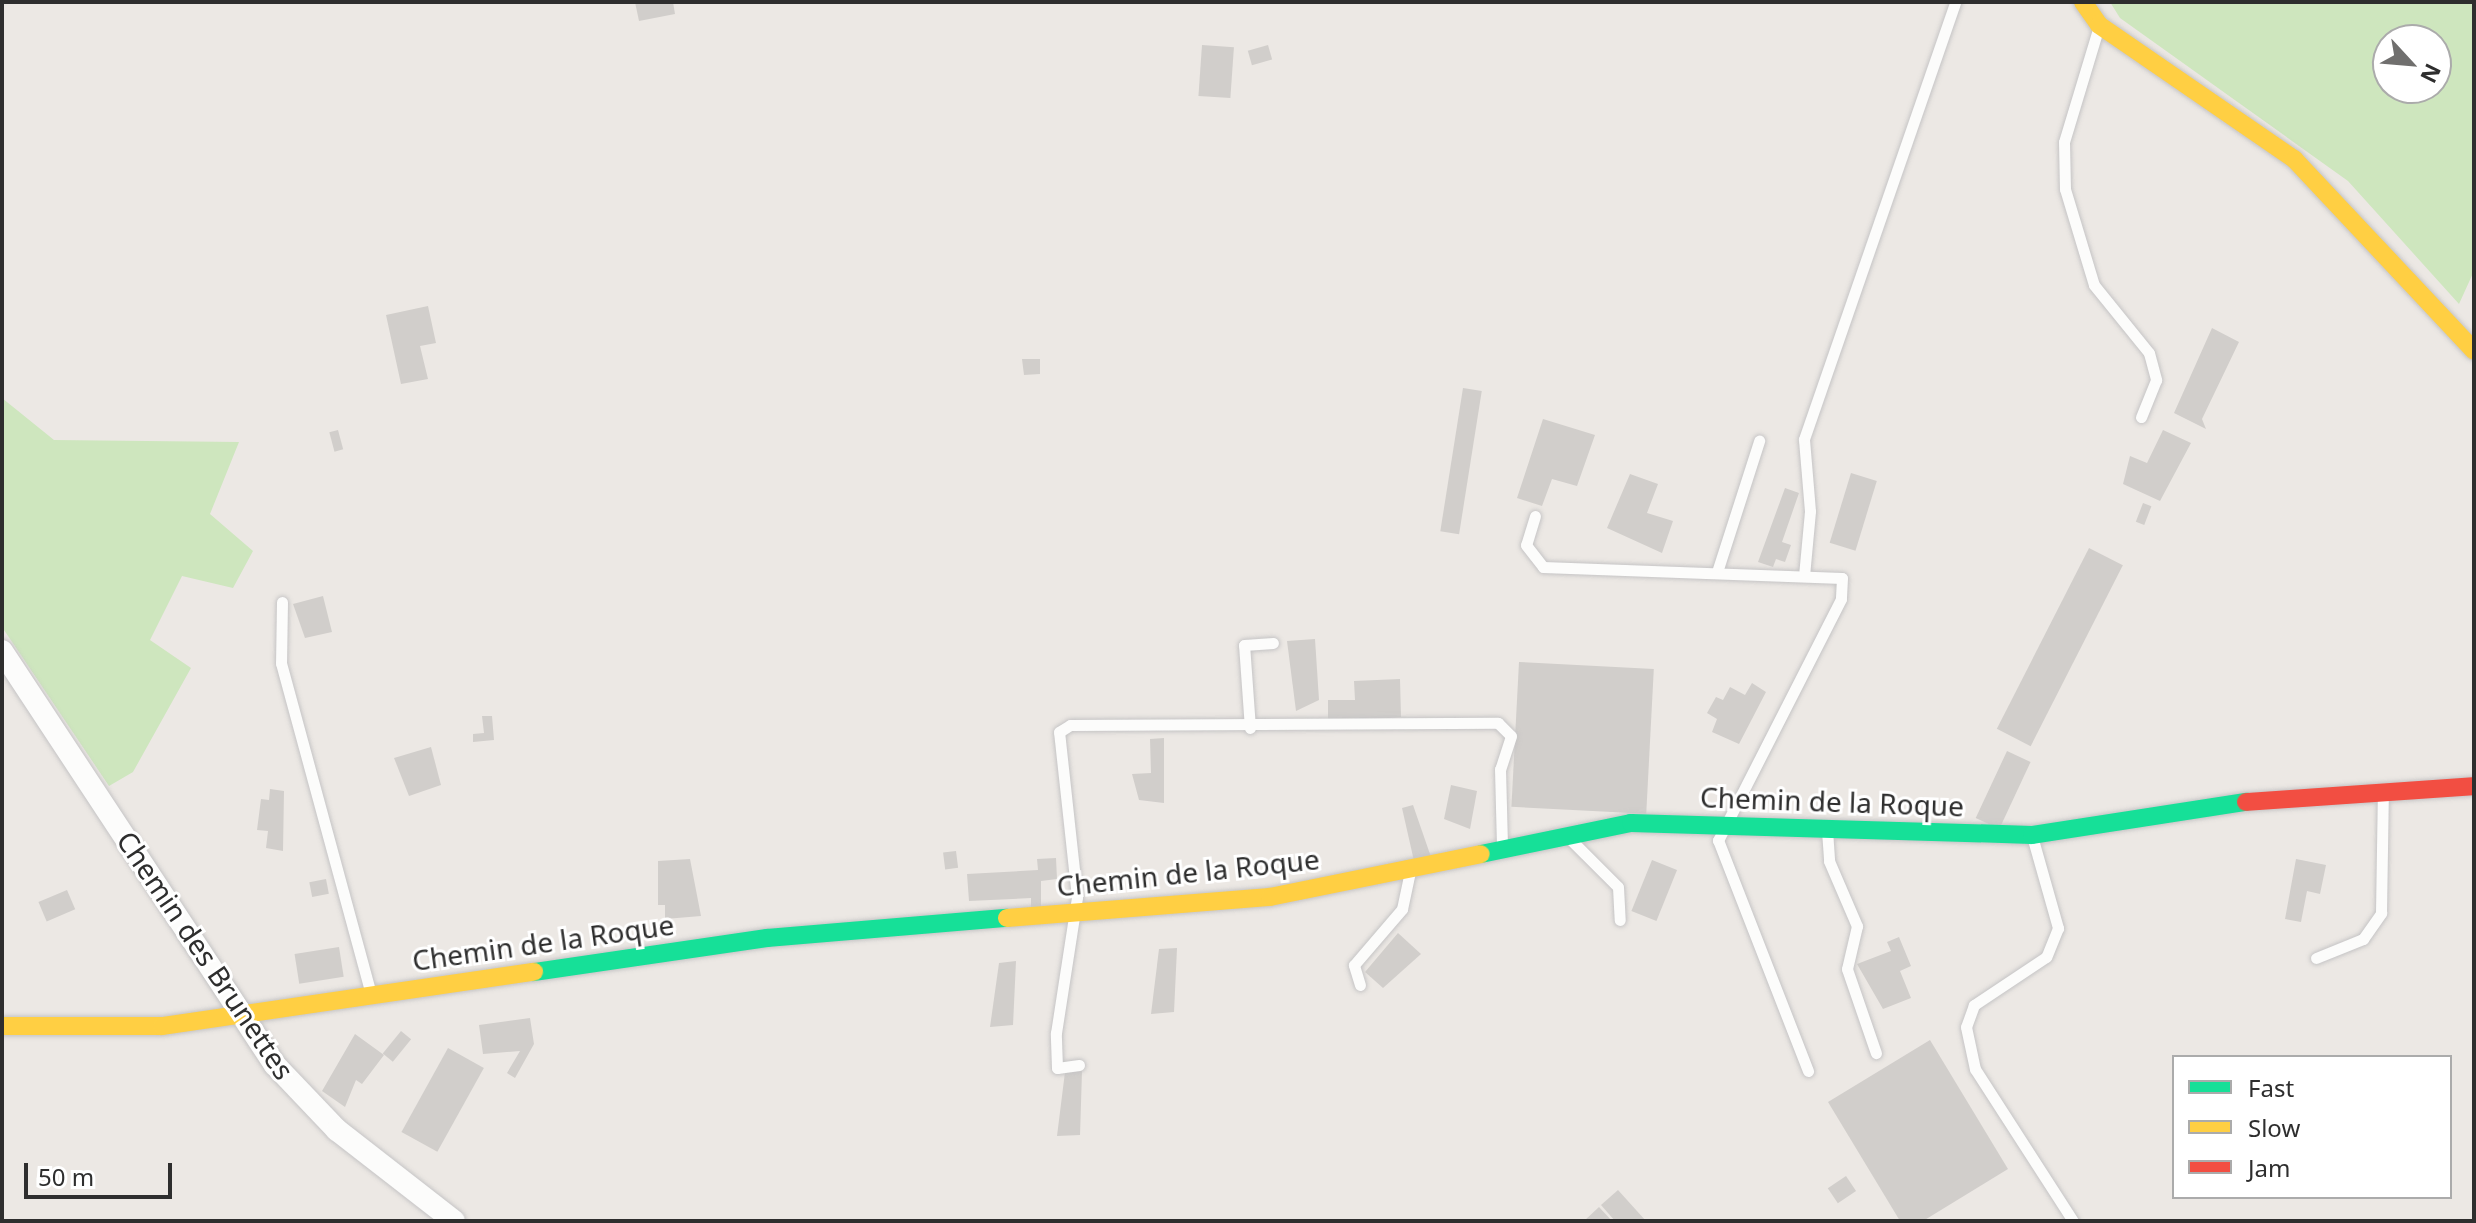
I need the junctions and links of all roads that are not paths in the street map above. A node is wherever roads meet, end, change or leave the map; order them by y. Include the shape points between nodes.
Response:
1 (1955, 2) edge
2 (2083, 2) edge
3 (2099, 25) junction
4 (2474, 351) edge
5 (2141, 417) dead end
6 (1759, 441) dead end
7 (1535, 516) dead end
8 (1717, 572) junction
9 (1804, 576) junction
10 (282, 602) dead end
11 (1273, 643) dead end
12 (2, 651) edge
13 (1250, 728) junction
14 (2474, 786) edge
15 (2383, 792) junction
16 (1729, 826) junction
17 (1827, 829) junction
18 (1567, 832) junction
19 (2032, 835) junction
20 (1502, 848) junction
21 (1410, 870) junction
22 (1072, 914) junction
23 (1620, 920) dead end
24 (2316, 958) dead end
25 (1360, 985) dead end
26 (371, 996) junction
27 (245, 1015) junction
28 (2, 1026) edge
29 (1876, 1053) dead end
30 (1079, 1065) dead end
31 (1808, 1071) dead end
32 (454, 1221) edge
33 (2073, 1221) edge

1 - 9 lane via 1804,439 1810,511
2 - 3 street
3 - 4 street via 2294,159
3 - 5 lane via 2064,142 2065,189 2094,285 2149,353 2156,380
6 - 8 lane
7 - 8 lane via 1526,545 1543,567
8 - 9 lane
9 - 16 lane via 1842,578 1841,599
10 - 26 lane via 281,663
11 - 13 lane via 1244,645
12 - 27 street, Chemin des Brunettes
13 - 20 lane via 1498,723 1511,736 1500,769
13 - 22 lane via 1167,730 1140,720 1059,732 1077,897
14 - 15 street, Chemin de la Roque
15 - 19 street, Chemin de la Roque via 2250,801
15 - 24 lane via 2381,913 2363,939
16 - 17 street, Chemin de la Roque
16 - 18 street, Chemin de la Roque via 1631,823
16 - 31 lane via 1718,840
17 - 19 street, Chemin de la Roque
17 - 29 lane via 1829,861 1857,926 1847,969
18 - 20 street, Chemin de la Roque
18 - 23 lane via 1618,887
19 - 33 lane via 2058,928 2046,957 1974,1005 1966,1027 1975,1069
20 - 21 street, Chemin de la Roque
21 - 22 street, Chemin de la Roque via 1270,897
21 - 25 lane via 1402,909 1354,965
22 - 26 street, Chemin de la Roque via 767,938
22 - 30 lane via 1057,1068
26 - 27 street, Chemin de la Roque
27 - 28 street, Chemin de la Roque via 162,1026
27 - 32 street, Chemin des Brunettes via 309,1103

